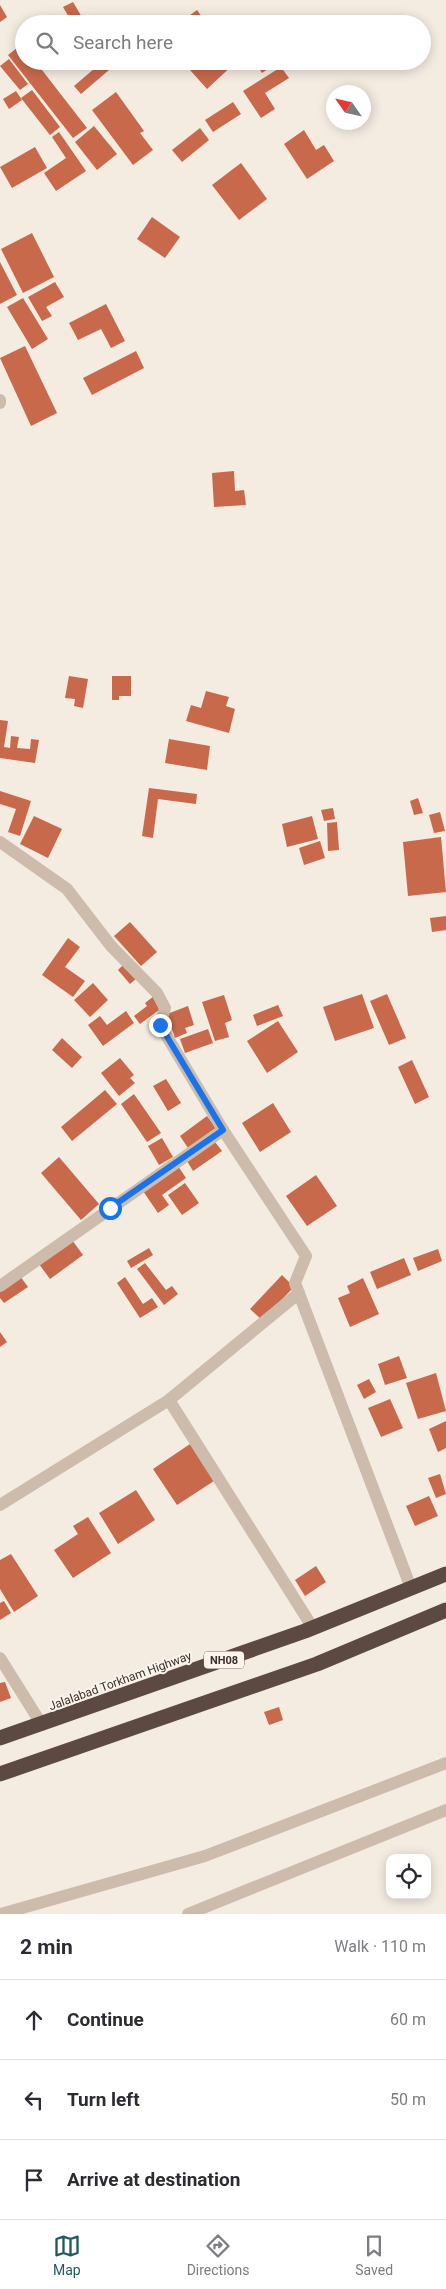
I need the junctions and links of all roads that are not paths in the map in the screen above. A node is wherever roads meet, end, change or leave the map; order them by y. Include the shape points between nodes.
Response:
1 (0, 842) edge
2 (223, 1130) junction
3 (0, 1286) edge
4 (299, 1293) junction
5 (169, 1400) junction
6 (0, 1505) edge
7 (446, 1574) edge
8 (412, 1588) junction
9 (446, 1610) edge
10 (312, 1628) junction
11 (0, 1658) edge
12 (42, 1724) junction
13 (0, 1738) edge
14 (446, 1763) edge
15 (0, 1774) edge
16 (446, 1810) edge
17 (1, 1914) edge
18 (188, 1914) edge

1 - 2 street via 67,889 111,946 157,993 165,1008 160,1025
2 - 3 street
2 - 4 street via 306,1256 295,1283
4 - 5 street
4 - 8 street
5 - 6 street
5 - 10 street
7 - 8 highway, Jalalabad Torkham Highway / NH08
8 - 10 highway, Jalalabad Torkham Highway / NH08
9 - 15 highway via 317,1664
10 - 12 highway, Jalalabad Torkham Highway / NH08
11 - 12 street
12 - 13 highway, Jalalabad Torkham Highway / NH08
14 - 17 street via 205,1856
16 - 18 street

